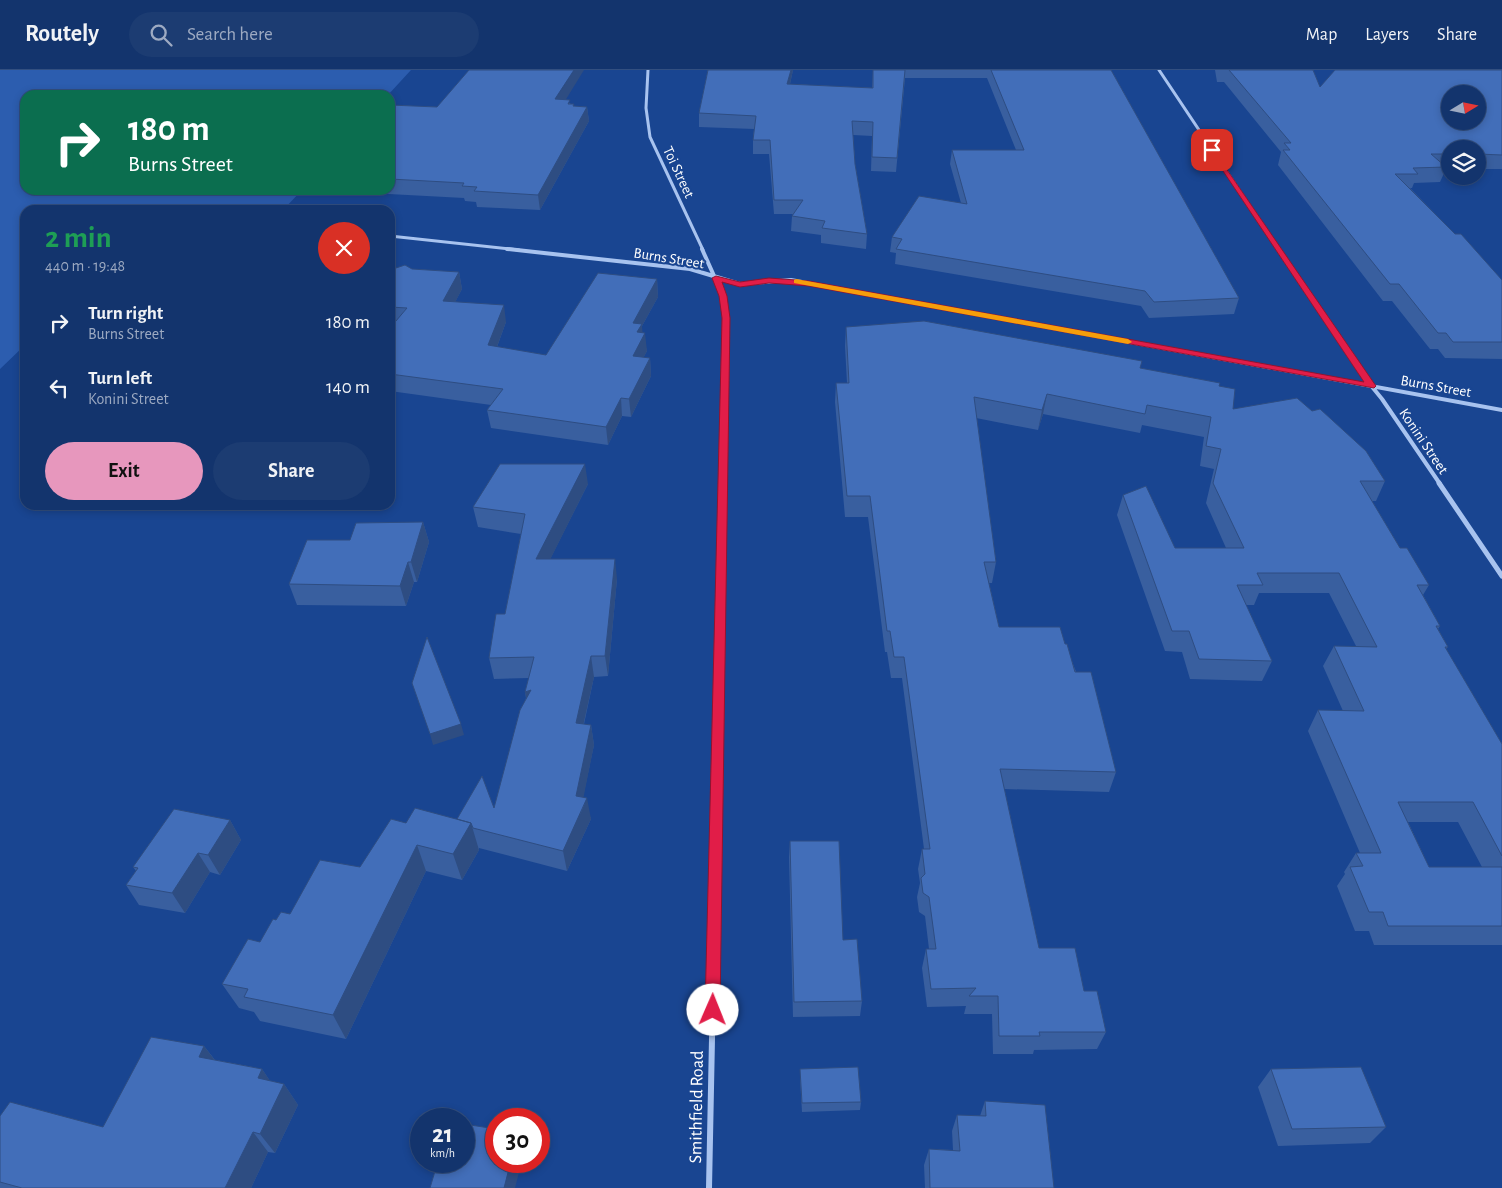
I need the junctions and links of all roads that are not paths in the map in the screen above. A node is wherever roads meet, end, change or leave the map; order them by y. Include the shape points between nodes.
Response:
1 (648, 70) edge
2 (1160, 70) edge
3 (395, 237) edge
4 (716, 278) junction
5 (1371, 386) junction
6 (1502, 410) edge
7 (1502, 576) edge
8 (709, 1188) edge

1 - 4 street, Toi Street via 646,108 650,137
2 - 5 street, Konini Street
3 - 4 street, Burns Street via 690,269
4 - 5 street, Burns Street via 740,284 769,280 809,283
4 - 8 street, Smithfield Road via 726,318
5 - 6 street, Burns Street
5 - 7 street, Konini Street

